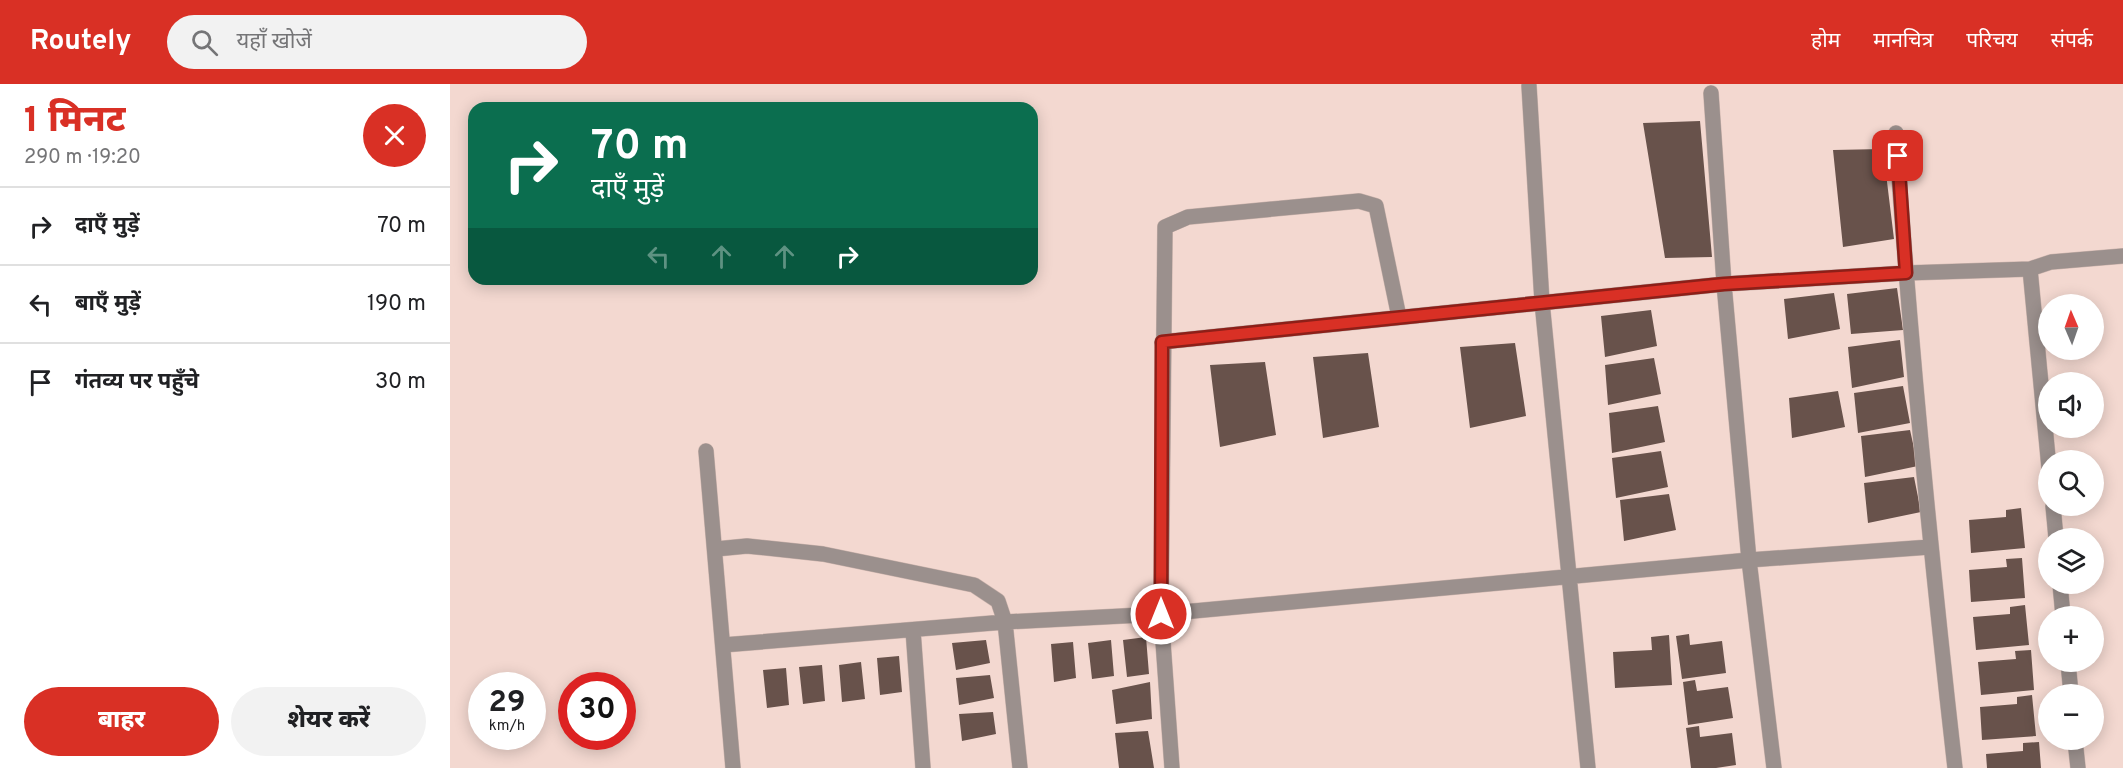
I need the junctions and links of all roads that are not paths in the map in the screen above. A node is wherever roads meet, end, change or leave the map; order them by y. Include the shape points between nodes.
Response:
1 (1528, 86) dead end
2 (1711, 93) dead end
3 (1896, 133) dead end
4 (2123, 256) edge
5 (2030, 269) junction
6 (1906, 273) junction
7 (1724, 284) junction
8 (1542, 303) junction
9 (1399, 317) junction
10 (1162, 342) junction
11 (2047, 450) edge
12 (706, 451) dead end
13 (1930, 547) junction
14 (716, 549) junction
15 (1749, 560) junction
16 (1569, 577) junction
17 (1161, 614) junction
18 (1005, 622) junction
19 (913, 630) junction
20 (723, 645) junction
21 (2076, 750) edge
22 (733, 768) edge
23 (923, 768) edge
24 (1020, 768) edge
25 (1172, 768) edge
26 (1588, 768) edge
27 (1774, 768) edge
28 (1955, 768) edge
29 (2078, 768) edge

1 - 8 street
2 - 7 street
3 - 6 street
4 - 5 street via 2051,262
5 - 6 street
5 - 11 street
6 - 7 street
6 - 13 street
7 - 8 street
7 - 15 street
8 - 9 street
8 - 16 street
9 - 10 street
9 - 10 street via 1376,206 1359,201 1188,217 1165,227
10 - 17 street
12 - 14 street
13 - 15 street
13 - 28 street
14 - 18 street via 747,546 823,554 974,585 998,601
14 - 20 street
15 - 16 street
15 - 27 street
16 - 17 street
16 - 26 street
17 - 18 street
17 - 25 street
18 - 19 street
18 - 24 street
19 - 20 street
19 - 23 street
20 - 22 street
21 - 29 street

